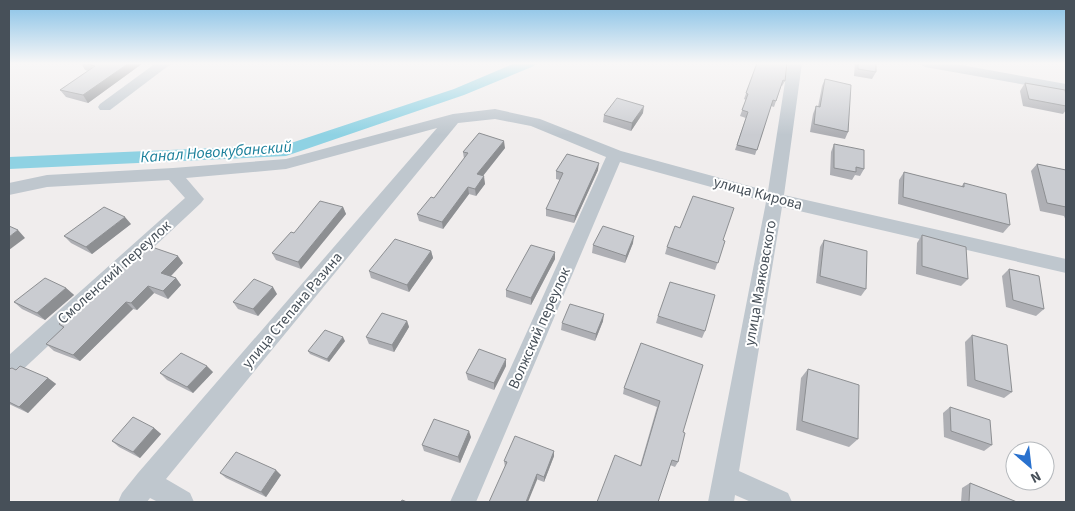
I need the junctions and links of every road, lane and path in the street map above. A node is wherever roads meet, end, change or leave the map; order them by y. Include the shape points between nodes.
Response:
1 (132, 87) edge
2 (791, 87) edge
3 (105, 107) dead end
4 (453, 119) junction
5 (615, 155) junction
6 (174, 174) junction
7 (9, 189) edge
8 (775, 199) junction
9 (1066, 266) edge
10 (9, 368) edge
11 (725, 478) junction
12 (147, 482) junction
13 (131, 502) edge
14 (181, 502) edge
15 (463, 502) edge
16 (721, 502) edge
17 (779, 502) edge

1 - 3 street
2 - 8 street, улица Маяковского
4 - 5 street, улица Кирова via 495,114 535,122
4 - 6 street, улица Кирова via 286,164
4 - 12 street, улица Степана Разина
5 - 8 street, улица Кирова
5 - 15 street, Волжский переулок
6 - 7 street, улица Кирова via 47,181
6 - 10 street, Смоленский переулок via 195,199
8 - 9 street, улица Кирова
8 - 11 street, улица Маяковского
11 - 16 street, улица Маяковского
11 - 17 street
12 - 13 street, улица Степана Разина
12 - 14 street

